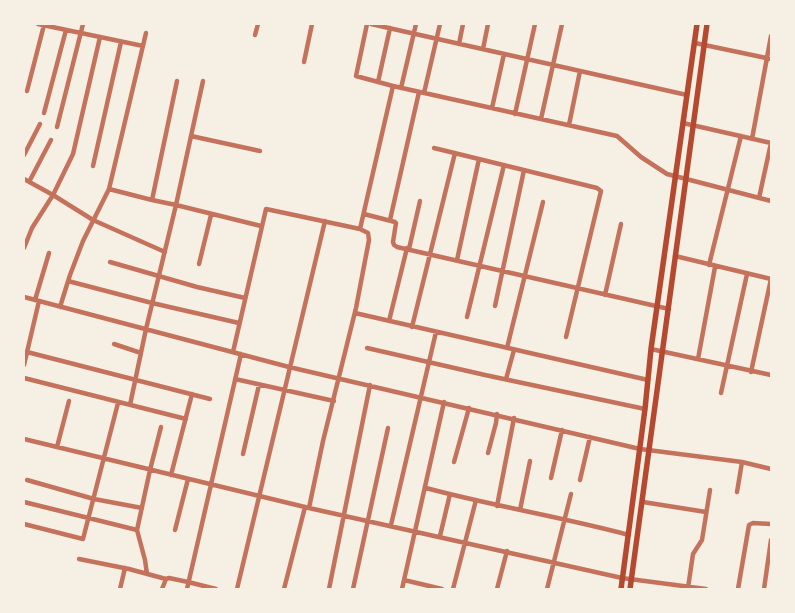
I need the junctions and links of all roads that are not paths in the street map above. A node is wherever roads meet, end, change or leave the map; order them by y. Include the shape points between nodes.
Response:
1 (38, 24) edge
2 (83, 24) edge
3 (258, 24) edge
4 (312, 24) edge
5 (367, 24) edge
6 (372, 24) edge
7 (416, 24) edge
8 (440, 24) edge
9 (463, 24) edge
10 (488, 24) edge
11 (535, 24) edge
12 (562, 24) edge
13 (697, 24) edge
14 (707, 24) edge
15 (44, 25) junction
16 (50, 25) edge
17 (384, 25) edge
18 (390, 28) junction
19 (66, 30) junction
20 (81, 33) junction
21 (146, 34) dead end
22 (414, 34) junction
23 (255, 35) dead end
24 (771, 36) edge
25 (100, 37) junction
26 (436, 39) junction
27 (121, 42) junction
28 (694, 43) junction
29 (459, 44) junction
30 (704, 45) junction
31 (143, 46) junction
32 (483, 49) junction
33 (504, 54) junction
34 (769, 58) edge
35 (527, 59) junction
36 (304, 62) dead end
37 (553, 65) junction
38 (580, 71) junction
39 (177, 81) dead end
40 (202, 81) dead end
41 (378, 82) junction
42 (393, 86) junction
43 (401, 88) junction
44 (27, 91) dead end
45 (422, 92) junction
46 (687, 95) junction
47 (492, 108) junction
48 (44, 113) dead end
49 (515, 114) junction
50 (541, 119) junction
51 (684, 123) junction
52 (40, 124) dead end
53 (693, 125) junction
54 (57, 126) dead end
55 (569, 126) junction
56 (191, 136) junction
57 (741, 136) junction
58 (752, 139) junction
59 (51, 140) dead end
60 (771, 143) edge
61 (434, 148) dead end
62 (260, 151) dead end
63 (455, 153) junction
64 (24, 155) edge
65 (479, 159) junction
66 (504, 165) junction
67 (93, 166) dead end
68 (524, 170) junction
69 (676, 178) junction
70 (24, 179) edge
71 (686, 179) junction
72 (29, 182) junction
73 (109, 189) junction
74 (727, 190) junction
75 (52, 194) junction
76 (759, 198) junction
77 (152, 200) junction
78 (771, 200) edge
79 (420, 201) dead end
80 (543, 202) dead end
81 (176, 206) junction
82 (364, 214) junction
83 (211, 215) junction
84 (93, 220) junction
85 (390, 220) junction
86 (325, 221) junction
87 (621, 224) dead end
88 (262, 226) junction
89 (360, 229) junction
90 (24, 248) edge
91 (408, 249) junction
92 (165, 252) junction
93 (49, 253) dead end
94 (431, 254) junction
95 (675, 256) junction
96 (457, 260) junction
97 (110, 262) dead end
98 (199, 264) dead end
99 (709, 265) junction
100 (479, 266) junction
101 (715, 267) junction
102 (502, 271) junction
103 (747, 274) junction
104 (159, 275) junction
105 (526, 276) junction
106 (68, 281) junction
107 (577, 288) junction
108 (605, 295) junction
109 (24, 297) edge
110 (245, 298) junction
111 (37, 301) junction
112 (152, 303) junction
113 (494, 306) dead end
114 (60, 307) junction
115 (658, 307) junction
116 (669, 309) junction
117 (355, 313) junction
118 (467, 317) dead end
119 (390, 321) junction
120 (239, 322) junction
121 (412, 327) junction
122 (146, 329) junction
123 (436, 332) junction
124 (566, 337) dead end
125 (114, 344) dead end
126 (367, 348) dead end
127 (507, 348) junction
128 (514, 350) junction
129 (651, 350) junction
130 (27, 352) junction
131 (233, 352) junction
132 (663, 352) junction
133 (141, 353) junction
134 (241, 354) junction
135 (698, 359) junction
136 (429, 362) junction
137 (24, 365) edge
138 (728, 365) junction
139 (289, 367) junction
140 (751, 372) junction
141 (771, 375) edge
142 (24, 378) edge
143 (339, 378) junction
144 (235, 379) junction
145 (506, 379) junction
146 (135, 380) junction
147 (648, 380) junction
148 (259, 385) junction
149 (370, 385) junction
150 (284, 391) junction
151 (721, 393) dead end
152 (192, 394) junction
153 (421, 397) junction
154 (210, 399) dead end
155 (69, 401) dead end
156 (334, 401) junction
157 (118, 402) junction
158 (444, 402) junction
159 (130, 406) junction
160 (469, 408) junction
161 (645, 409) junction
162 (497, 414) junction
163 (514, 418) junction
164 (186, 419) junction
165 (161, 427) dead end
166 (388, 428) dead end
167 (562, 430) junction
168 (590, 437) junction
169 (24, 439) edge
170 (57, 447) junction
171 (640, 449) junction
172 (650, 450) junction
173 (488, 452) dead end
174 (243, 454) dead end
175 (103, 458) junction
176 (454, 462) dead end
177 (530, 462) dead end
178 (742, 462) junction
179 (771, 469) edge
180 (150, 470) junction
181 (172, 475) junction
182 (551, 478) dead end
183 (188, 479) junction
184 (27, 480) dead end
185 (580, 480) dead end
186 (210, 484) junction
187 (426, 488) junction
188 (710, 490) dead end
189 (737, 492) dead end
190 (450, 494) junction
191 (572, 494) dead end
192 (260, 496) junction
193 (94, 499) junction
194 (476, 500) junction
195 (24, 502) edge
196 (643, 502) junction
197 (497, 506) junction
198 (307, 507) junction
199 (142, 508) junction
200 (520, 510) junction
201 (706, 512) junction
202 (344, 515) junction
203 (89, 519) junction
204 (566, 519) junction
205 (369, 521) junction
206 (24, 524) edge
207 (771, 524) edge
208 (391, 525) junction
209 (137, 530) junction
210 (175, 530) dead end
211 (416, 531) junction
212 (629, 534) junction
213 (440, 536) junction
214 (771, 540) edge
215 (465, 542) junction
216 (506, 551) junction
217 (79, 559) dead end
218 (554, 562) junction
219 (126, 568) junction
220 (147, 574) junction
221 (622, 578) junction
222 (166, 579) junction
223 (632, 579) junction
224 (404, 580) junction
225 (188, 582) junction
226 (688, 588) edge
227 (120, 589) edge
228 (162, 589) edge
229 (187, 589) edge
230 (216, 589) edge
231 (237, 589) edge
232 (284, 589) edge
233 (329, 589) edge
234 (353, 589) edge
235 (402, 589) edge
236 (442, 589) edge
237 (453, 589) edge
238 (497, 589) edge
239 (547, 589) edge
240 (621, 589) edge
241 (630, 589) edge
242 (706, 589) edge
243 (738, 589) edge
244 (764, 589) edge

1 - 15 street
2 - 20 street
3 - 23 street
4 - 36 street
5 - 41 street via 356,74 359,78
6 - 17 street
7 - 22 street
8 - 26 street
9 - 29 street
10 - 32 street
11 - 35 street
12 - 37 street
13 - 28 main road
14 - 30 main road
15 - 16 street
15 - 44 street
16 - 19 street
17 - 18 street
18 - 22 street
18 - 41 street
19 - 20 street
19 - 48 street
20 - 25 street
20 - 54 street
21 - 31 street
22 - 26 street
22 - 43 street
24 - 34 street
25 - 27 street
25 - 75 street via 75,148
26 - 29 street
26 - 45 street
27 - 31 street
27 - 67 street
28 - 30 street
28 - 46 main road
29 - 32 street
30 - 34 street
30 - 53 main road
31 - 73 street
32 - 33 street
33 - 35 street
33 - 47 street
34 - 58 street
35 - 37 street
35 - 49 street
37 - 38 street
37 - 50 street
38 - 46 street
38 - 55 street
39 - 77 street
40 - 56 street
41 - 42 street
42 - 43 street
42 - 82 street
43 - 45 street
45 - 47 street
45 - 85 street
46 - 51 main road
47 - 49 street
49 - 50 street
50 - 55 street
51 - 53 street
51 - 69 main road
52 - 64 street
53 - 57 street
53 - 71 main road
55 - 69 street via 617,136 641,157
56 - 62 street
56 - 81 street
57 - 58 street
57 - 74 street
58 - 60 street
59 - 72 street
60 - 76 street
61 - 63 street
63 - 65 street
63 - 94 street
65 - 66 street
65 - 96 street
66 - 68 street
66 - 100 street
68 - 102 street
68 - 107 street via 601,191
69 - 71 street
69 - 115 main road
70 - 72 street
71 - 74 street
71 - 95 main road
72 - 75 street
73 - 77 street
73 - 84 street
74 - 76 street
74 - 99 street
75 - 84 street
75 - 90 street
76 - 78 street
77 - 81 street
79 - 91 street
80 - 105 street
81 - 83 street
81 - 92 street
82 - 85 street
82 - 89 street
83 - 88 street
83 - 98 street
84 - 92 street
84 - 106 street
85 - 91 street via 396,223 394,245
86 - 88 street via 268,208
86 - 89 street
86 - 139 street
87 - 108 street
88 - 110 street
89 - 117 street via 368,233 369,240
91 - 94 street
91 - 119 street
92 - 104 street
93 - 111 street
94 - 96 street
94 - 121 street
95 - 99 street
95 - 116 main road
96 - 100 street
97 - 104 street
99 - 101 street
100 - 102 street
100 - 118 street
101 - 103 street
101 - 135 street
102 - 105 street
102 - 113 street
103 - 138 street
103 - 140 street via 771,280
104 - 110 street
104 - 112 street
105 - 107 street
105 - 127 street
106 - 112 street
106 - 114 street
107 - 108 street
107 - 124 street
108 - 115 street
109 - 111 street
110 - 120 street
111 - 114 street
111 - 130 street
112 - 120 street
112 - 122 street
114 - 122 street
115 - 116 street
115 - 129 main road
116 - 132 main road
117 - 119 street
117 - 143 street
119 - 121 street
120 - 131 street
121 - 123 street
122 - 131 street
122 - 133 street
123 - 127 street
123 - 136 street
125 - 133 street
126 - 136 street
127 - 128 street
128 - 145 street
128 - 147 street
129 - 132 street
129 - 147 main road
130 - 137 street
130 - 146 street
131 - 134 street
132 - 135 street
132 - 172 main road
133 - 146 street
134 - 139 street
134 - 144 street
135 - 138 street
136 - 145 street
136 - 153 street
138 - 140 street
138 - 151 street
139 - 143 street
139 - 150 street
140 - 141 street
142 - 157 street
143 - 149 street
143 - 156 street
144 - 148 street
144 - 186 street
145 - 161 street
146 - 152 street
146 - 159 street
147 - 161 main road
148 - 150 street
148 - 174 street
149 - 153 street
149 - 202 street
150 - 156 street
150 - 192 street
152 - 154 street
152 - 164 street
153 - 158 street
153 - 208 street
155 - 170 street
156 - 198 street
157 - 159 street
157 - 175 street
158 - 160 street
158 - 187 street
159 - 164 street
160 - 162 street
160 - 176 street
161 - 171 main road
162 - 163 street
162 - 173 street
163 - 167 street
163 - 197 street
164 - 181 street
165 - 180 street
166 - 205 street
167 - 168 street
167 - 182 street
168 - 171 street
168 - 185 street
169 - 170 street
170 - 175 street
171 - 172 street
171 - 212 main road
172 - 178 street
172 - 196 main road
175 - 180 street
175 - 193 street
177 - 200 street
178 - 179 street
178 - 189 street
180 - 181 street
180 - 199 street
181 - 183 street
183 - 186 street
183 - 210 street
184 - 193 street
186 - 192 street
186 - 225 street
187 - 190 street
187 - 211 street
188 - 201 street
190 - 194 street
190 - 213 street
191 - 204 street
192 - 198 street
192 - 231 street
193 - 199 street
193 - 203 street
194 - 197 street
194 - 215 street
195 - 203 street
196 - 201 street
196 - 223 main road
197 - 200 street
198 - 202 street
198 - 232 street
199 - 209 street
200 - 204 street
201 - 226 street via 702,540 692,554
202 - 205 street
202 - 233 street
203 - 206 street via 83,539
203 - 209 street
204 - 212 street
204 - 218 street
205 - 208 street
205 - 234 street
207 - 243 street via 748,525
208 - 211 street
209 - 220 street
211 - 213 street
211 - 224 street
212 - 221 main road
213 - 215 street
214 - 244 street
215 - 216 street
215 - 237 street
216 - 218 street
216 - 238 street
217 - 219 street
218 - 221 street
218 - 239 street
219 - 220 street
219 - 227 street
220 - 222 street
221 - 223 street
221 - 240 main road
222 - 225 street
222 - 228 street
223 - 226 street
223 - 241 main road
224 - 235 street
224 - 236 street
225 - 229 street
225 - 230 street
226 - 242 street

